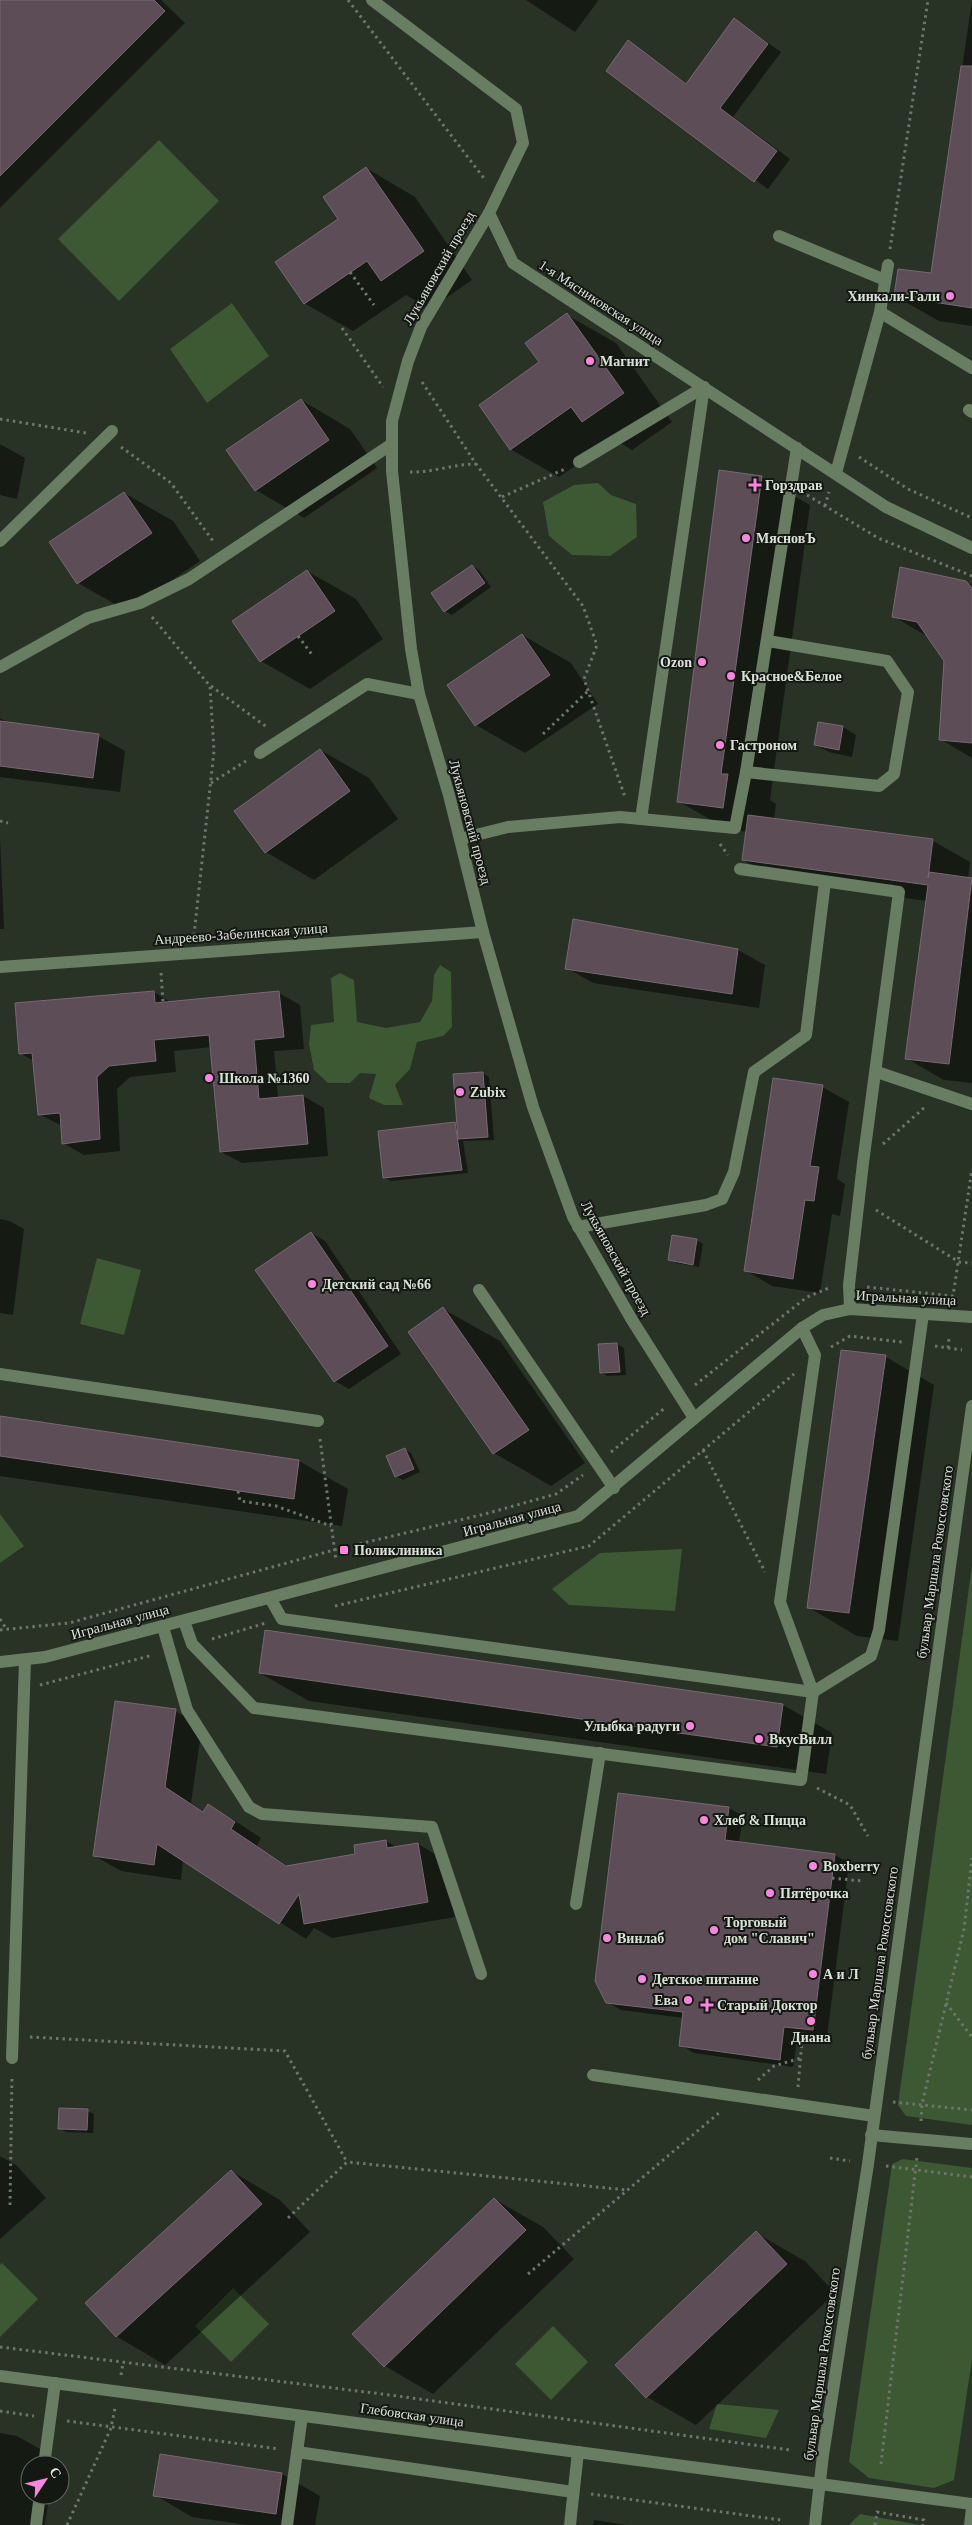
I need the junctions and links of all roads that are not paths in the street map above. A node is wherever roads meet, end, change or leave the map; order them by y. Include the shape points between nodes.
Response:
1 (372, 0) edge
2 (489, 213) junction
3 (779, 236) dead end
4 (888, 265) road end
5 (885, 280) junction
6 (880, 312) junction
7 (972, 368) edge
8 (704, 388) junction
9 (110, 434) road end
10 (392, 444) junction
11 (797, 448) junction
12 (579, 462) road end
13 (836, 473) junction
14 (0, 541) edge
15 (972, 548) edge
16 (768, 641) junction
17 (0, 668) edge
18 (419, 694) junction
19 (260, 753) road end
20 (746, 772) junction
21 (641, 819) junction
22 (460, 839) junction
23 (740, 869) road end
24 (825, 882) junction
25 (483, 932) junction
26 (0, 967) edge
27 (877, 1072) junction
28 (972, 1104) edge
29 (578, 1226) junction
30 (478, 1290) dead end
31 (850, 1310) junction
32 (924, 1314) junction
33 (972, 1317) edge
34 (802, 1328) junction
35 (0, 1374) edge
36 (972, 1406) edge
37 (694, 1418) junction
38 (318, 1421) road end
39 (614, 1488) junction
40 (270, 1598) junction
41 (184, 1621) junction
42 (163, 1627) junction
43 (25, 1660) junction
44 (0, 1662) edge
45 (813, 1692) junction
46 (600, 1753) junction
47 (576, 1904) dead end
48 (481, 1974) dead end
49 (12, 2058) road end
50 (593, 2075) dead end
51 (874, 2116) junction
52 (872, 2136) junction
53 (972, 2144) edge
54 (0, 2376) edge
55 (55, 2383) junction
56 (302, 2416) junction
57 (297, 2452) junction
58 (578, 2452) junction
59 (45, 2455) edge
60 (821, 2484) junction
61 (573, 2492) junction
62 (972, 2504) edge
63 (39, 2505) edge
64 (972, 2508) edge
65 (36, 2525) edge
66 (287, 2525) edge
67 (570, 2525) edge
68 (816, 2525) edge
69 (970, 2525) edge

1 - 2 street via 516,109 523,143
2 - 8 street, 1-я Мясниковская улица via 512,263
2 - 10 street, Лукьяновский проезд via 420,327 392,421
3 - 5 street
4 - 5 street
5 - 6 street
6 - 7 street
6 - 13 street
8 - 11 street, 1-я Мясниковская улица
8 - 12 street
8 - 21 street
9 - 14 street
10 - 17 street via 189,579 140,603 88,618
10 - 18 street, Лукьяновский проезд via 392,471
11 - 13 street, 1-я Мясниковская улица
11 - 16 street
13 - 15 street, 1-я Мясниковская улица via 886,507
16 - 20 street
16 - 20 street via 887,662 908,692 894,774 880,786
18 - 19 street via 367,684
18 - 22 street, Лукьяновский проезд
20 - 21 street via 735,828
21 - 22 street via 620,817 508,827
22 - 25 street, Лукьяновский проезд
23 - 24 street
24 - 27 street via 899,892
24 - 29 street via 806,1035 754,1072 734,1172 722,1199 706,1205
25 - 26 street, Андреево-Забелинская улица
25 - 29 street, Лукьяновский проезд via 533,1107
27 - 28 street
27 - 31 street via 849,1285
29 - 37 street, Лукьяновский проезд
30 - 39 street
31 - 32 street, Игральная улица
31 - 34 street, Игральная улица via 823,1315
32 - 33 street, Игральная улица
32 - 45 street via 879,1630 870,1656
34 - 37 street, Игральная улица
34 - 45 street via 815,1355 780,1602
35 - 38 street
36 - 51 street, бульвар Маршала Рокоссовского
37 - 39 street, Игральная улица
39 - 40 street, Игральная улица via 578,1516
40 - 41 street, Игральная улица
40 - 45 street via 282,1619
41 - 42 street, Игральная улица
41 - 46 street via 192,1644 254,1708
42 - 43 street, Игральная улица
42 - 48 street via 187,1710 249,1807 262,1814 432,1827
43 - 44 street, Игральная улица
43 - 49 street
45 - 46 street via 801,1780
46 - 47 street
50 - 51 street
51 - 52 street, бульвар Маршала Рокоссовского
52 - 53 street
52 - 60 street, бульвар Маршала Рокоссовского
54 - 55 street, Глебовская улица
55 - 56 street, Глебовская улица
55 - 59 street
56 - 57 street
56 - 58 street, Глебовская улица
57 - 61 street
57 - 66 street
58 - 60 street, Глебовская улица
58 - 61 street
60 - 62 street, Глебовская улица
60 - 68 street, бульвар Маршала Рокоссовского
61 - 67 street
63 - 65 street
64 - 69 street

